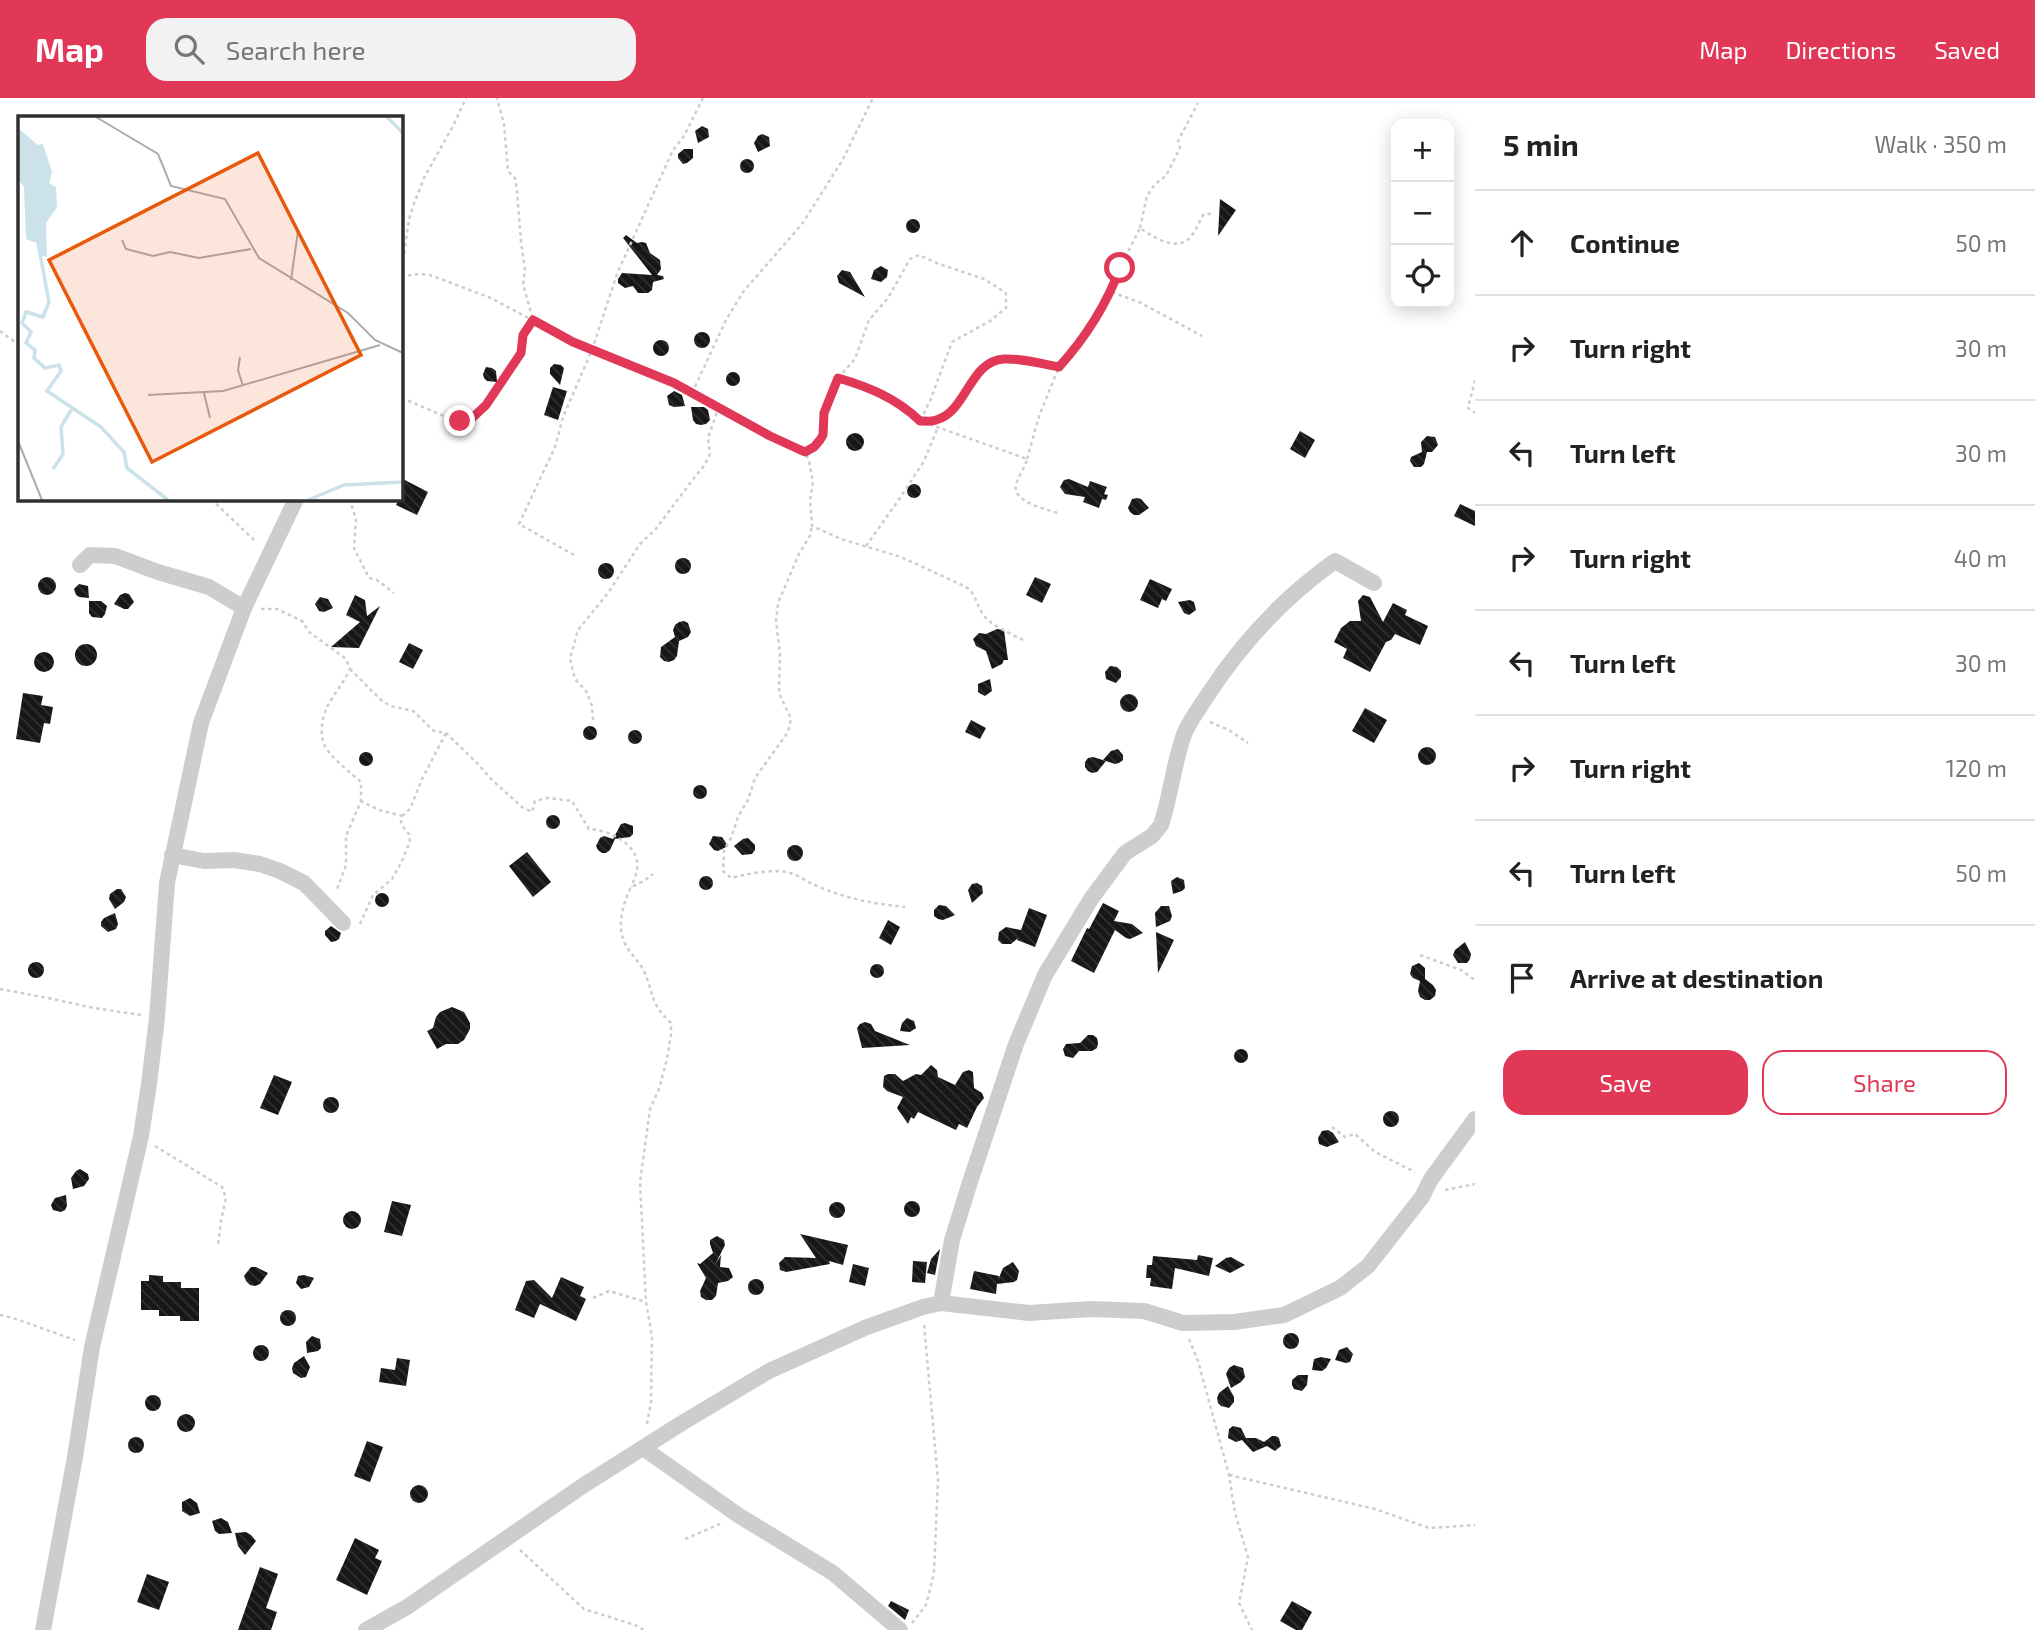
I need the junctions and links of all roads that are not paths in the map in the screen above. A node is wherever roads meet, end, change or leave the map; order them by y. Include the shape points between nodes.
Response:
1 (296, 500) edge
2 (80, 565) dead end
3 (1374, 583) dead end
4 (244, 608) junction
5 (172, 855) junction
6 (343, 923) road end
7 (1475, 1119) edge
8 (941, 1303) junction
9 (643, 1448) junction
10 (43, 1630) edge
11 (366, 1630) edge
12 (900, 1630) edge

1 - 4 street
2 - 4 street via 90,555 115,556 209,587
3 - 8 street via 1335,561 1311,578 1243,645 1194,716 1185,732 1161,825 1125,853 1045,975 1016,1044 970,1182 952,1240
4 - 5 street via 201,723
5 - 6 street via 233,860 280,871 304,883
5 - 10 street via 141,1136 92,1347
7 - 8 street via 1368,1266 1340,1288 1284,1315 1183,1323 1144,1311 1029,1313
8 - 9 street via 867,1327 769,1371
9 - 11 street
9 - 12 street via 738,1515 833,1573

